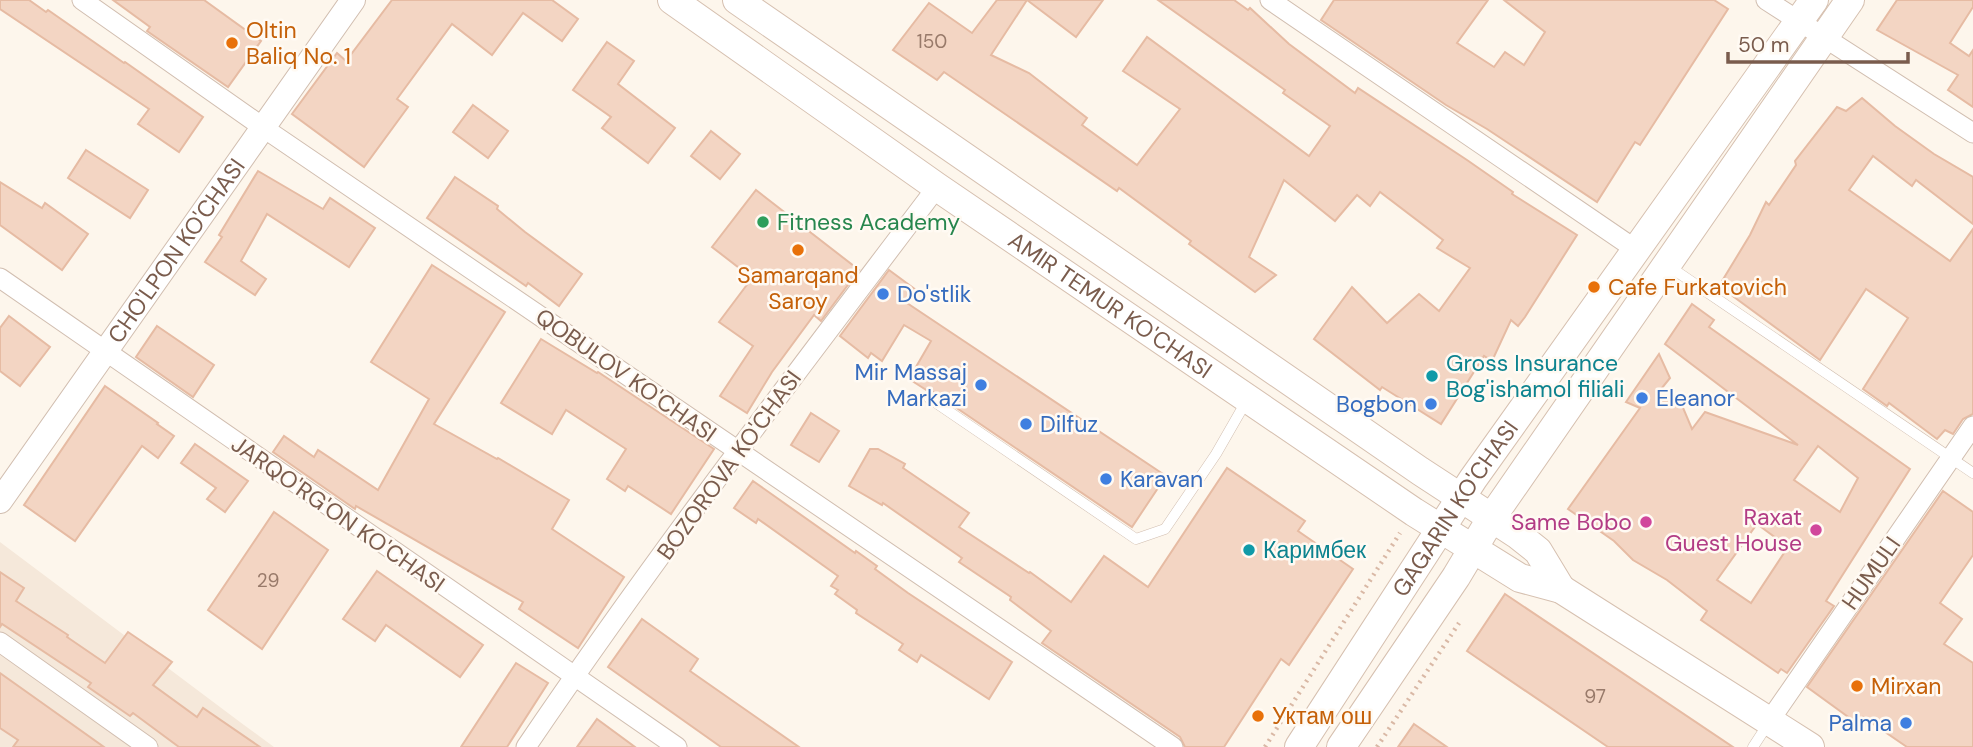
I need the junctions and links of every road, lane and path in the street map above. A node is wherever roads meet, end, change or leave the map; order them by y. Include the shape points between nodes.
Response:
1 (82, 0) edge
2 (353, 0) edge
3 (672, 0) edge
4 (737, 0) edge
5 (1269, 0) edge
6 (1766, 0) edge
7 (1850, 0) edge
8 (1806, 11) edge
9 (1823, 38) junction
10 (264, 128) junction
11 (1973, 134) edge
12 (937, 187) junction
13 (1635, 249) junction
14 (1667, 264) junction
15 (0, 278) edge
16 (105, 352) junction
17 (929, 398) dead end
18 (1248, 399) junction
19 (1973, 426) edge
20 (737, 452) junction
21 (1952, 456) junction
22 (1973, 473) edge
23 (1461, 497) junction
24 (0, 500) edge
25 (1414, 512) junction
26 (1492, 517) junction
27 (1440, 529) junction
28 (1473, 549) junction
29 (1561, 589) junction
30 (1461, 620) dead end
31 (0, 642) edge
32 (573, 677) junction
33 (1770, 720) junction
34 (148, 747) edge
35 (526, 747) edge
36 (677, 747) edge
37 (1173, 747) edge
38 (1265, 747) edge
39 (1299, 747) edge
40 (1341, 747) edge
41 (1377, 747) edge
42 (1752, 747) edge
43 (1810, 747) edge

1 - 10 street, QOBULOV KO'CHASI
2 - 10 street, CHO'LPON KO'CHASI
3 - 12 main road, AMIR TEMUR KO'CHASI
4 - 23 main road, AMIR TEMUR KO'CHASI
5 - 13 street
6 - 8 street
7 - 9 main road, GAGARIN KO'CHASI
8 - 9 street
8 - 13 main road, GAGARIN KO'CHASI
9 - 11 street
9 - 14 main road, GAGARIN KO'CHASI
10 - 16 street, CHO'LPON KO'CHASI
10 - 20 street, QOBULOV KO'CHASI
12 - 18 main road, AMIR TEMUR KO'CHASI
12 - 20 street, BOZOROVA KO'CHASI
13 - 23 main road, GAGARIN KO'CHASI
14 - 21 lane
14 - 26 main road, GAGARIN KO'CHASI
15 - 16 street, JARQO'RG'ON KO'CHASI
16 - 24 street, CHO'LPON KO'CHASI
16 - 32 street, JARQO'RG'ON KO'CHASI
17 - 18 lane via 1136,539 1165,529
18 - 25 main road, AMIR TEMUR KO'CHASI
19 - 21 street, HUMULI
20 - 32 street, BOZOROVA KO'CHASI
20 - 37 street, QOBULOV KO'CHASI
21 - 22 lane
21 - 33 street, HUMULI
23 - 26 main road, AMIR TEMUR KO'CHASI
23 - 27 main road, GAGARIN KO'CHASI
25 - 27 main road, AMIR TEMUR KO'CHASI
25 - 38 path
26 - 28 main road, GAGARIN KO'CHASI
26 - 29 main road, AMIR TEMUR KO'CHASI via 1538,551
27 - 28 main road, AMIR TEMUR KO'CHASI
27 - 39 main road, GAGARIN KO'CHASI
28 - 29 main road, AMIR TEMUR KO'CHASI via 1520,578
28 - 40 main road, GAGARIN KO'CHASI
29 - 33 main road, AMIR TEMUR KO'CHASI
30 - 41 path
31 - 34 street
32 - 35 street, BOZOROVA KO'CHASI
32 - 36 street, JARQO'RG'ON KO'CHASI
33 - 42 lane
33 - 43 main road, AMIR TEMUR KO'CHASI

